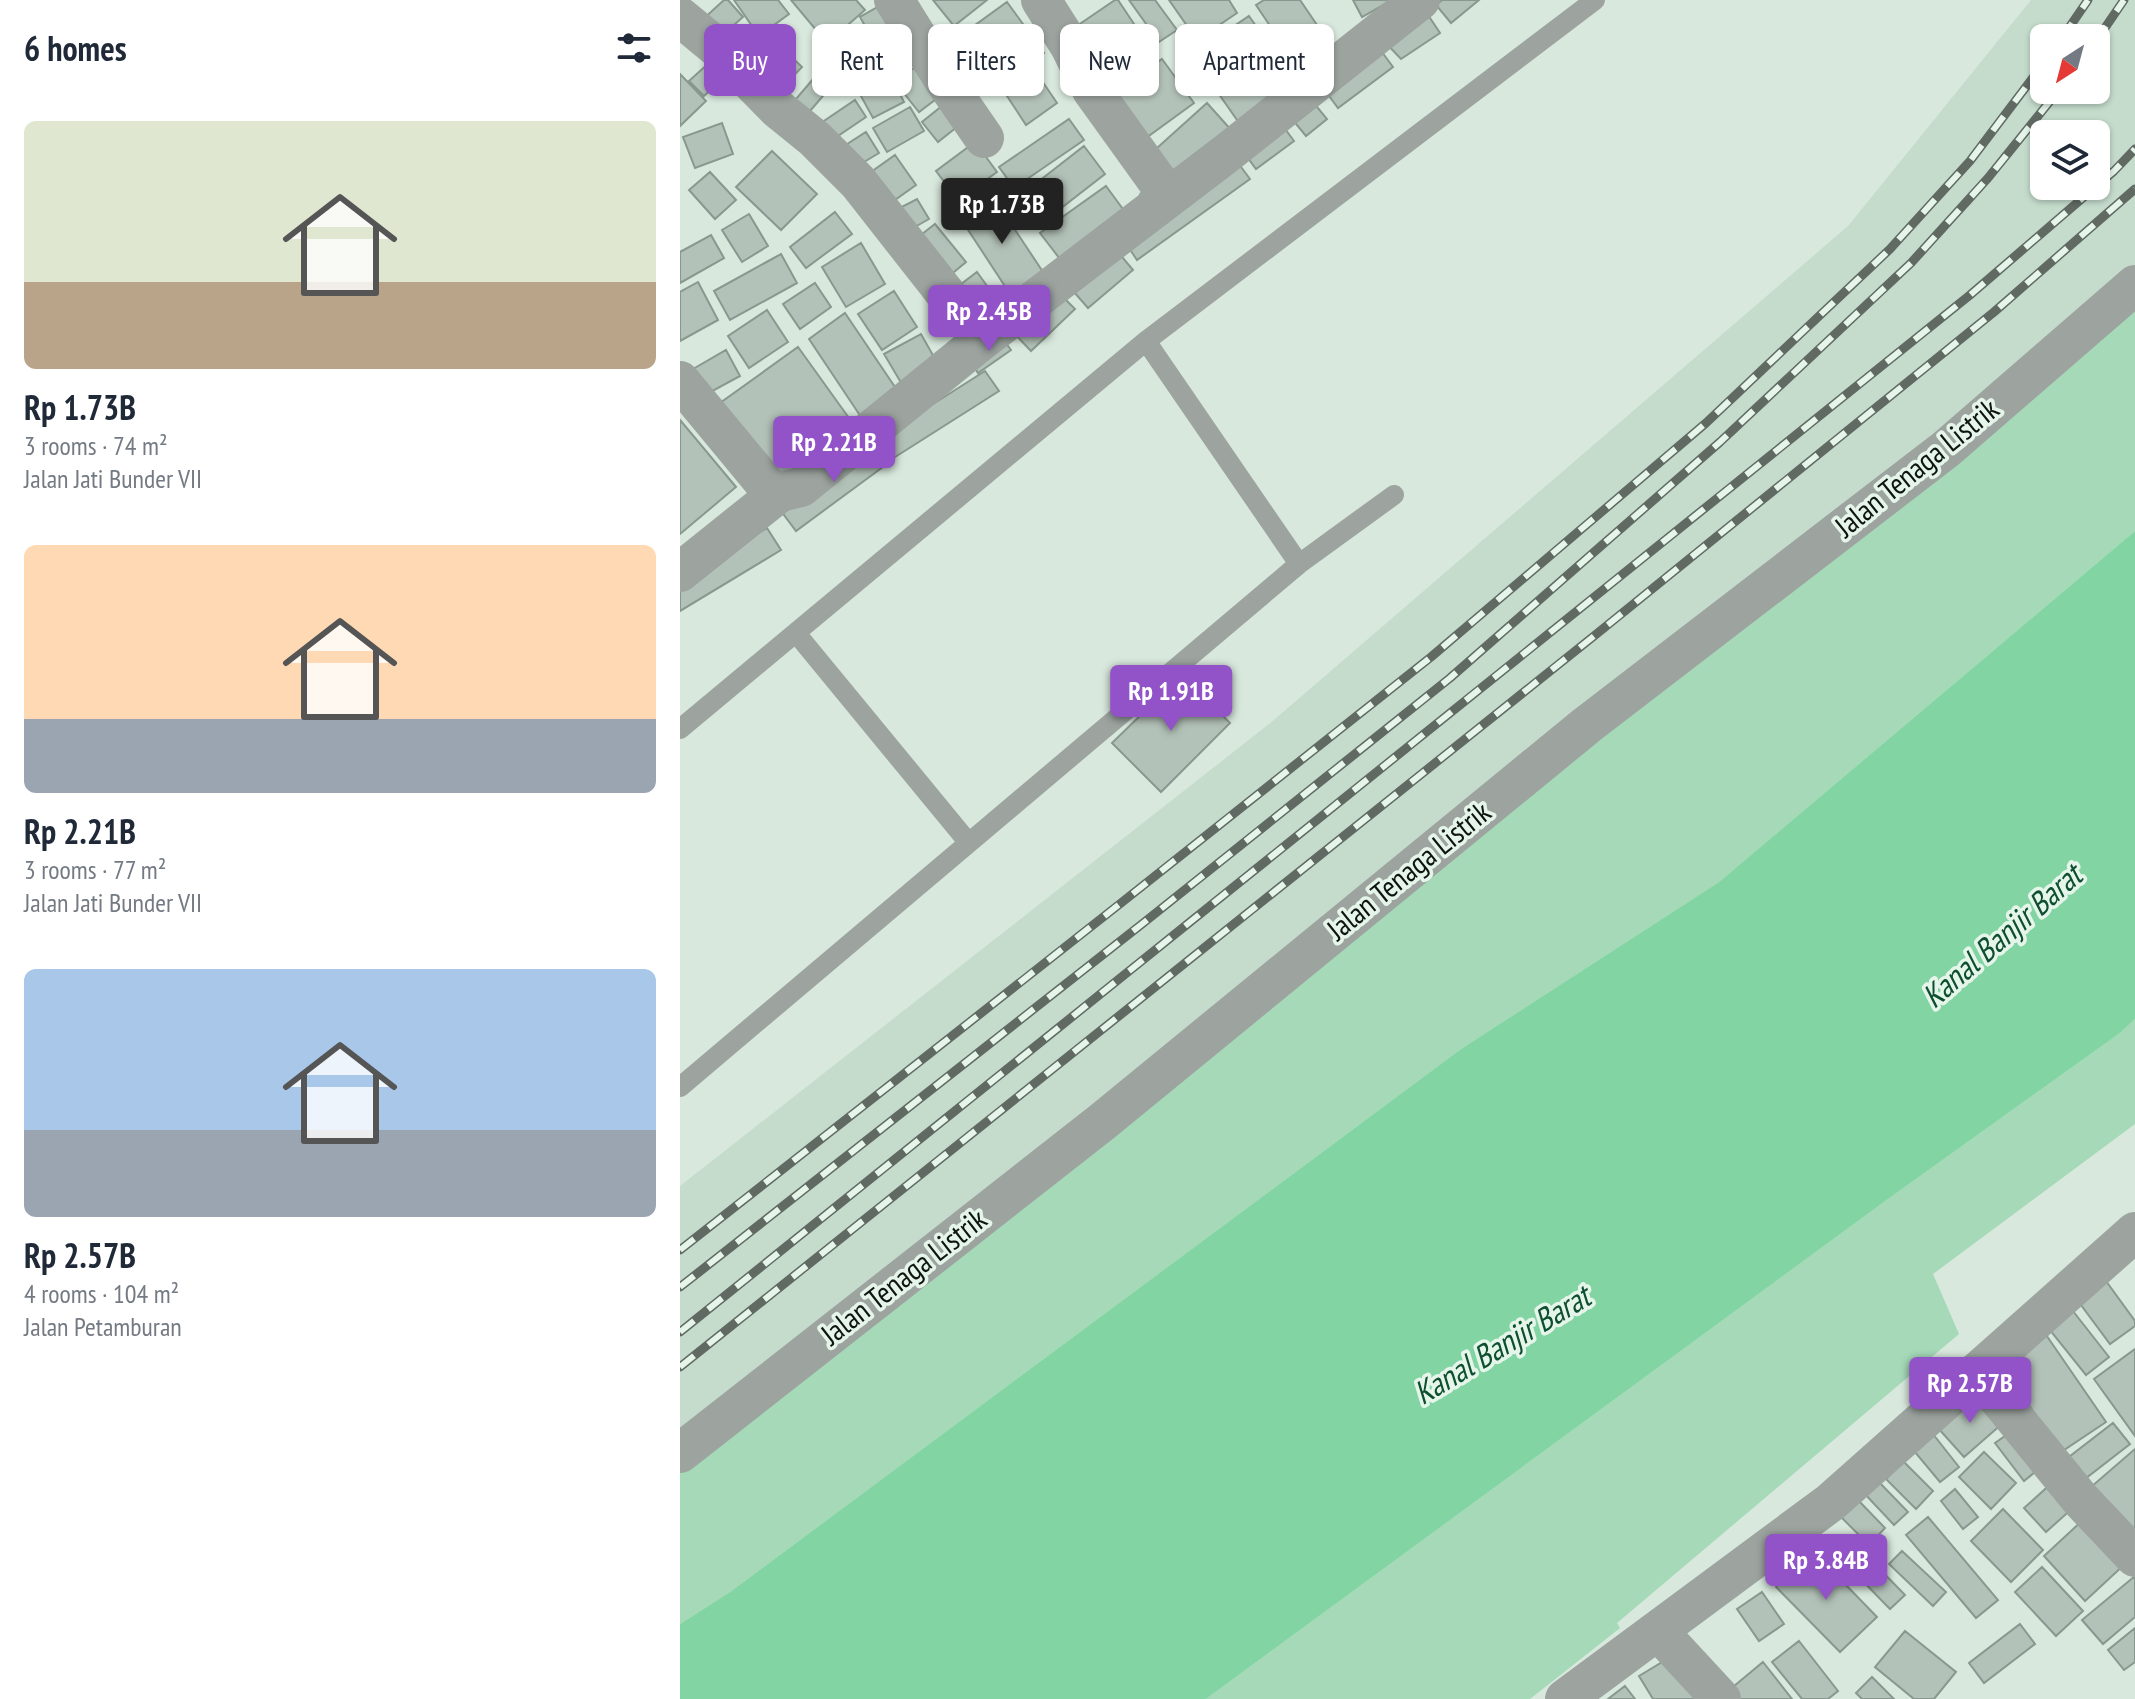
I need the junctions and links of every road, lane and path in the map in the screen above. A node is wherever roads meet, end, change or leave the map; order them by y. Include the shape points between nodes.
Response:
1 (690, 0) edge
2 (894, 0) edge
3 (1041, 0) edge
4 (1420, 0) edge
5 (1595, 0) edge
6 (680, 8) edge
7 (680, 17) edge
8 (984, 138) dead end
9 (1154, 208) junction
10 (2135, 285) edge
11 (982, 340) junction
12 (1146, 341) junction
13 (680, 381) edge
14 (780, 492) junction
15 (1394, 495) dead end
16 (1299, 564) junction
17 (680, 572) edge
18 (796, 633) junction
19 (680, 729) edge
20 (968, 842) junction
21 (680, 1087) edge
22 (2131, 1245) edge
23 (1977, 1372) junction
24 (680, 1453) edge
25 (2135, 1557) edge
26 (1658, 1631) junction
27 (1565, 1699) edge
28 (1721, 1699) edge

1 - 6 street
2 - 8 street
3 - 9 street via 1092,90 1161,186
4 - 9 street
5 - 12 lane
7 - 11 street via 858,182
9 - 11 street
10 - 24 street, Jalan Tenaga Listrik via 1946,449 1587,725 1102,1122
11 - 14 street via 801,487
12 - 16 lane
12 - 18 lane
13 - 14 street via 753,472
14 - 17 street
15 - 16 lane
16 - 20 lane
18 - 19 lane
18 - 20 lane
20 - 21 lane
22 - 23 street
23 - 25 street via 2081,1500
23 - 26 street via 1831,1502
26 - 27 street
26 - 28 street

